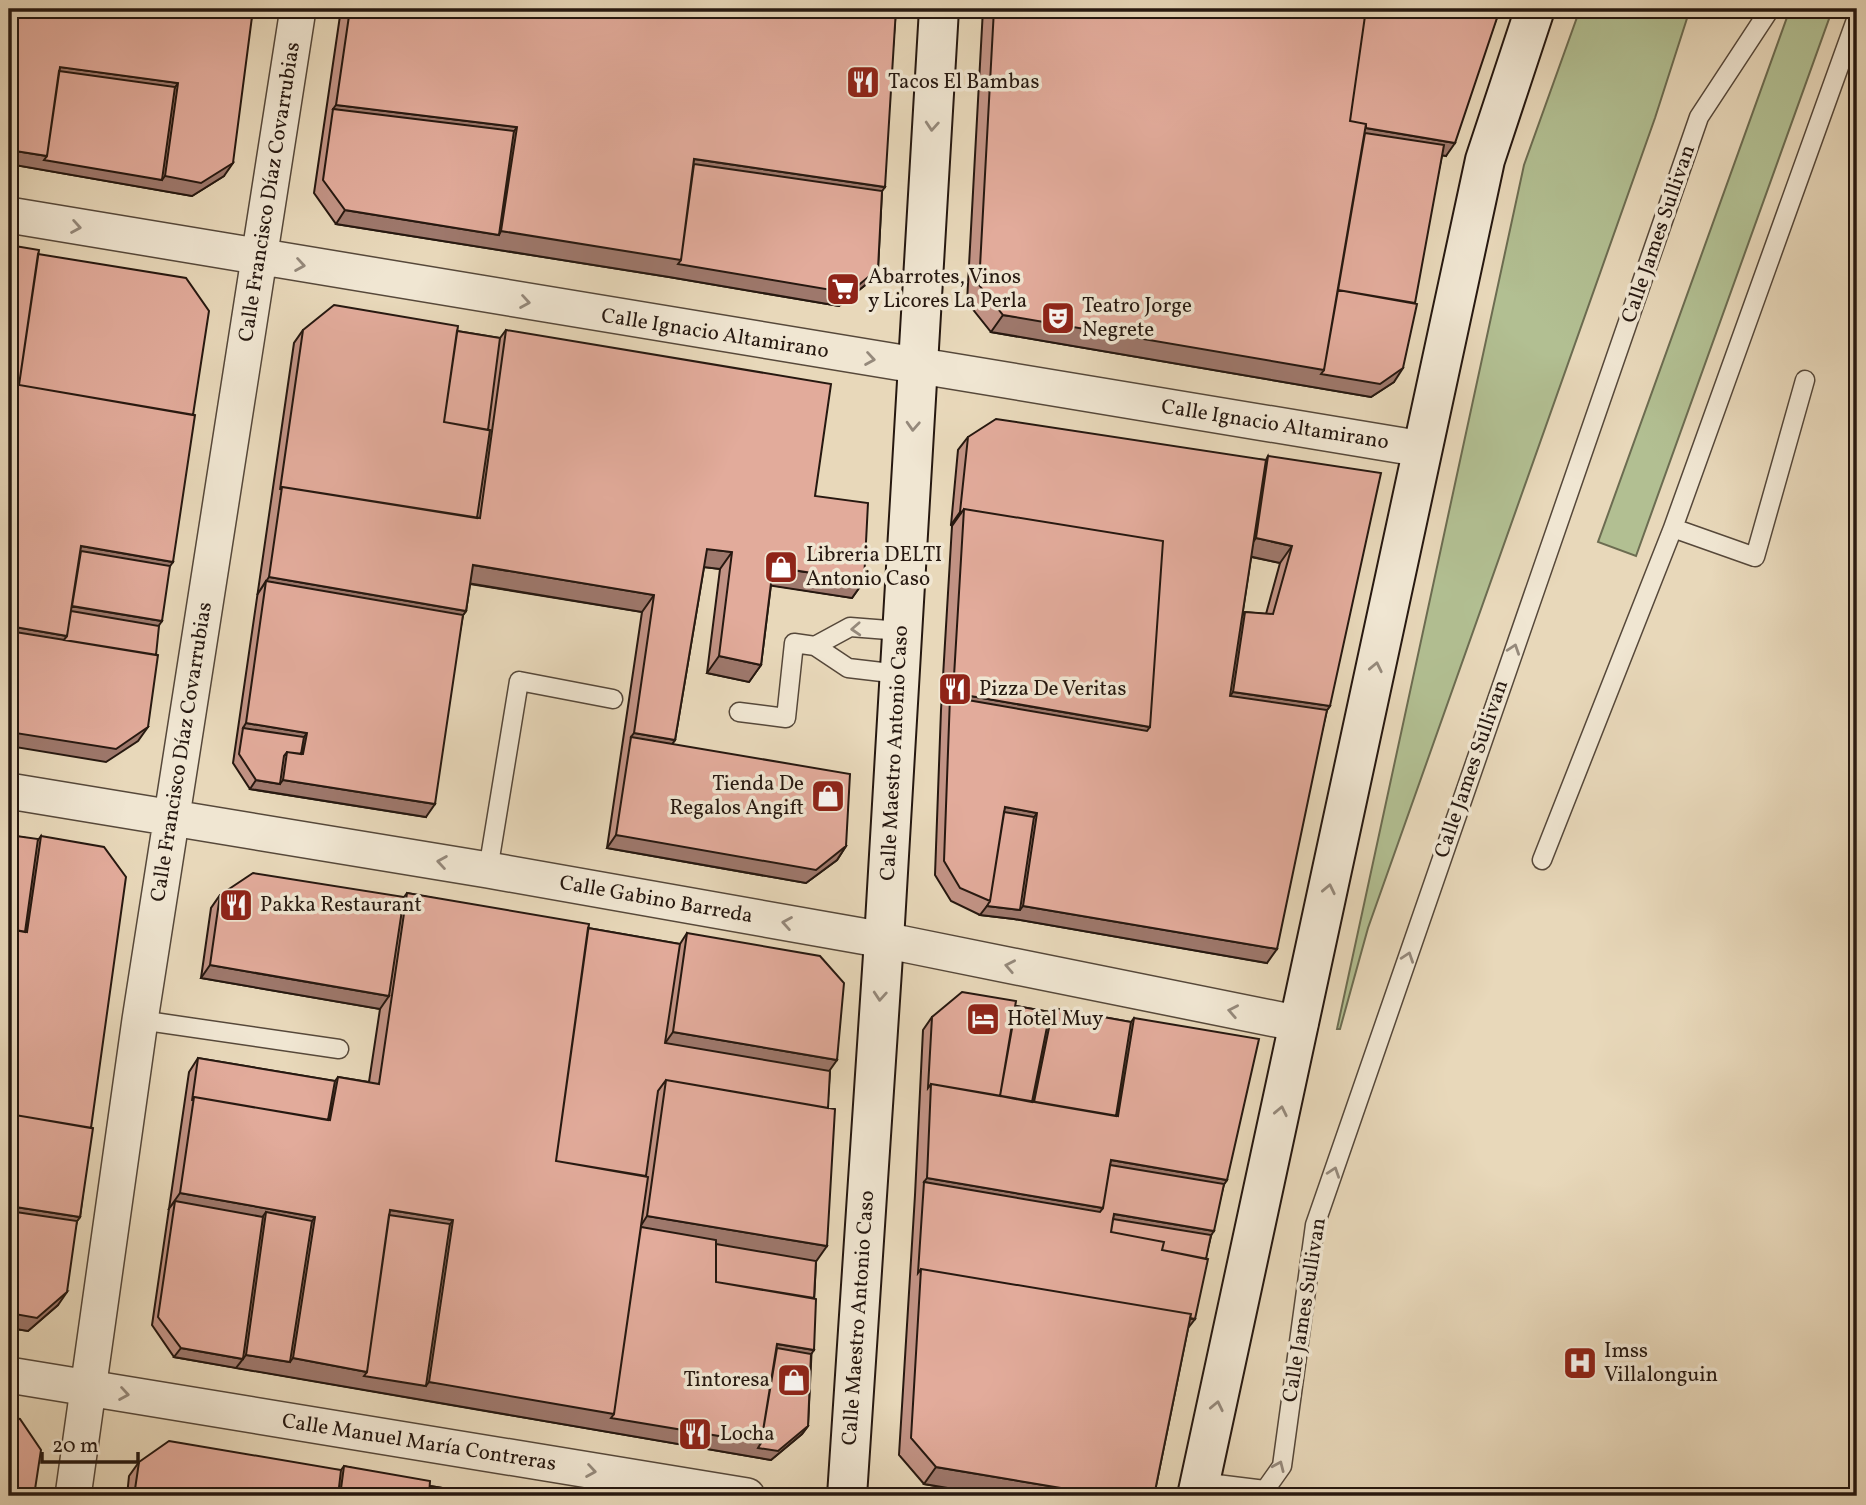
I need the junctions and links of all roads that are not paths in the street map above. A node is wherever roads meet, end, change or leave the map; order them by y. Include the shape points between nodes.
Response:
1 (298, 9) edge
2 (939, 9) edge
3 (1535, 9) edge
4 (1770, 9) edge
5 (1857, 17) edge
6 (9, 215) edge
7 (261, 258) junction
8 (917, 367) junction
9 (1805, 380) dead end
10 (1422, 449) junction
11 (1673, 528) junction
12 (901, 632) junction
13 (816, 646) junction
14 (899, 674) junction
15 (613, 699) dead end
16 (739, 712) dead end
17 (9, 791) edge
18 (171, 818) junction
19 (1542, 860) dead end
20 (488, 870) junction
21 (884, 940) junction
22 (140, 1020) junction
23 (1300, 1024) junction
24 (339, 1049) dead end
25 (9, 1375) edge
26 (88, 1388) junction
27 (1199, 1489) edge
28 (73, 1496) edge
29 (747, 1496) edge
30 (847, 1496) edge

1 - 7 street, Calle Francisco Díaz Covarrubias
2 -> 8 main road, Calle Maestro Antonio Caso
3 - 10 main road, Calle James Sullivan via 1485,160
27 -> 4 lane, Calle James Sullivan via 1265,1490 1282,1466 1315,1225 1699,117
5 - 11 lane
6 -> 7 street, Calle Ignacio Altamirano
7 -> 8 street, Calle Ignacio Altamirano
7 - 18 street, Calle Francisco Díaz Covarrubias
8 - 10 street, Calle Ignacio Altamirano
8 -> 12 main road, Calle Maestro Antonio Caso
9 - 11 lane via 1755,557
23 -> 10 main road, Calle James Sullivan
11 - 19 lane
12 -> 13 lane via 850,627
12 - 14 main road, Calle Maestro Antonio Caso
13 - 14 lane via 848,668
13 - 16 lane via 794,643 786,718
14 - 21 main road, Calle Maestro Antonio Caso
15 - 20 lane via 519,681
17 - 18 street, Calle Gabino Barreda
20 -> 18 street, Calle Gabino Barreda
18 - 22 street, Calle Francisco Díaz Covarrubias
21 -> 20 street, Calle Gabino Barreda
23 -> 21 street, Calle Gabino Barreda
21 -> 30 main road, Calle Maestro Antonio Caso
22 - 24 lane
22 - 26 street, Calle Francisco Díaz Covarrubias
27 -> 23 main road, Calle James Sullivan
25 - 26 street, Calle Manuel María Contreras
26 - 28 street, Calle Francisco Díaz Covarrubias
26 -> 29 street, Calle Manuel María Contreras

